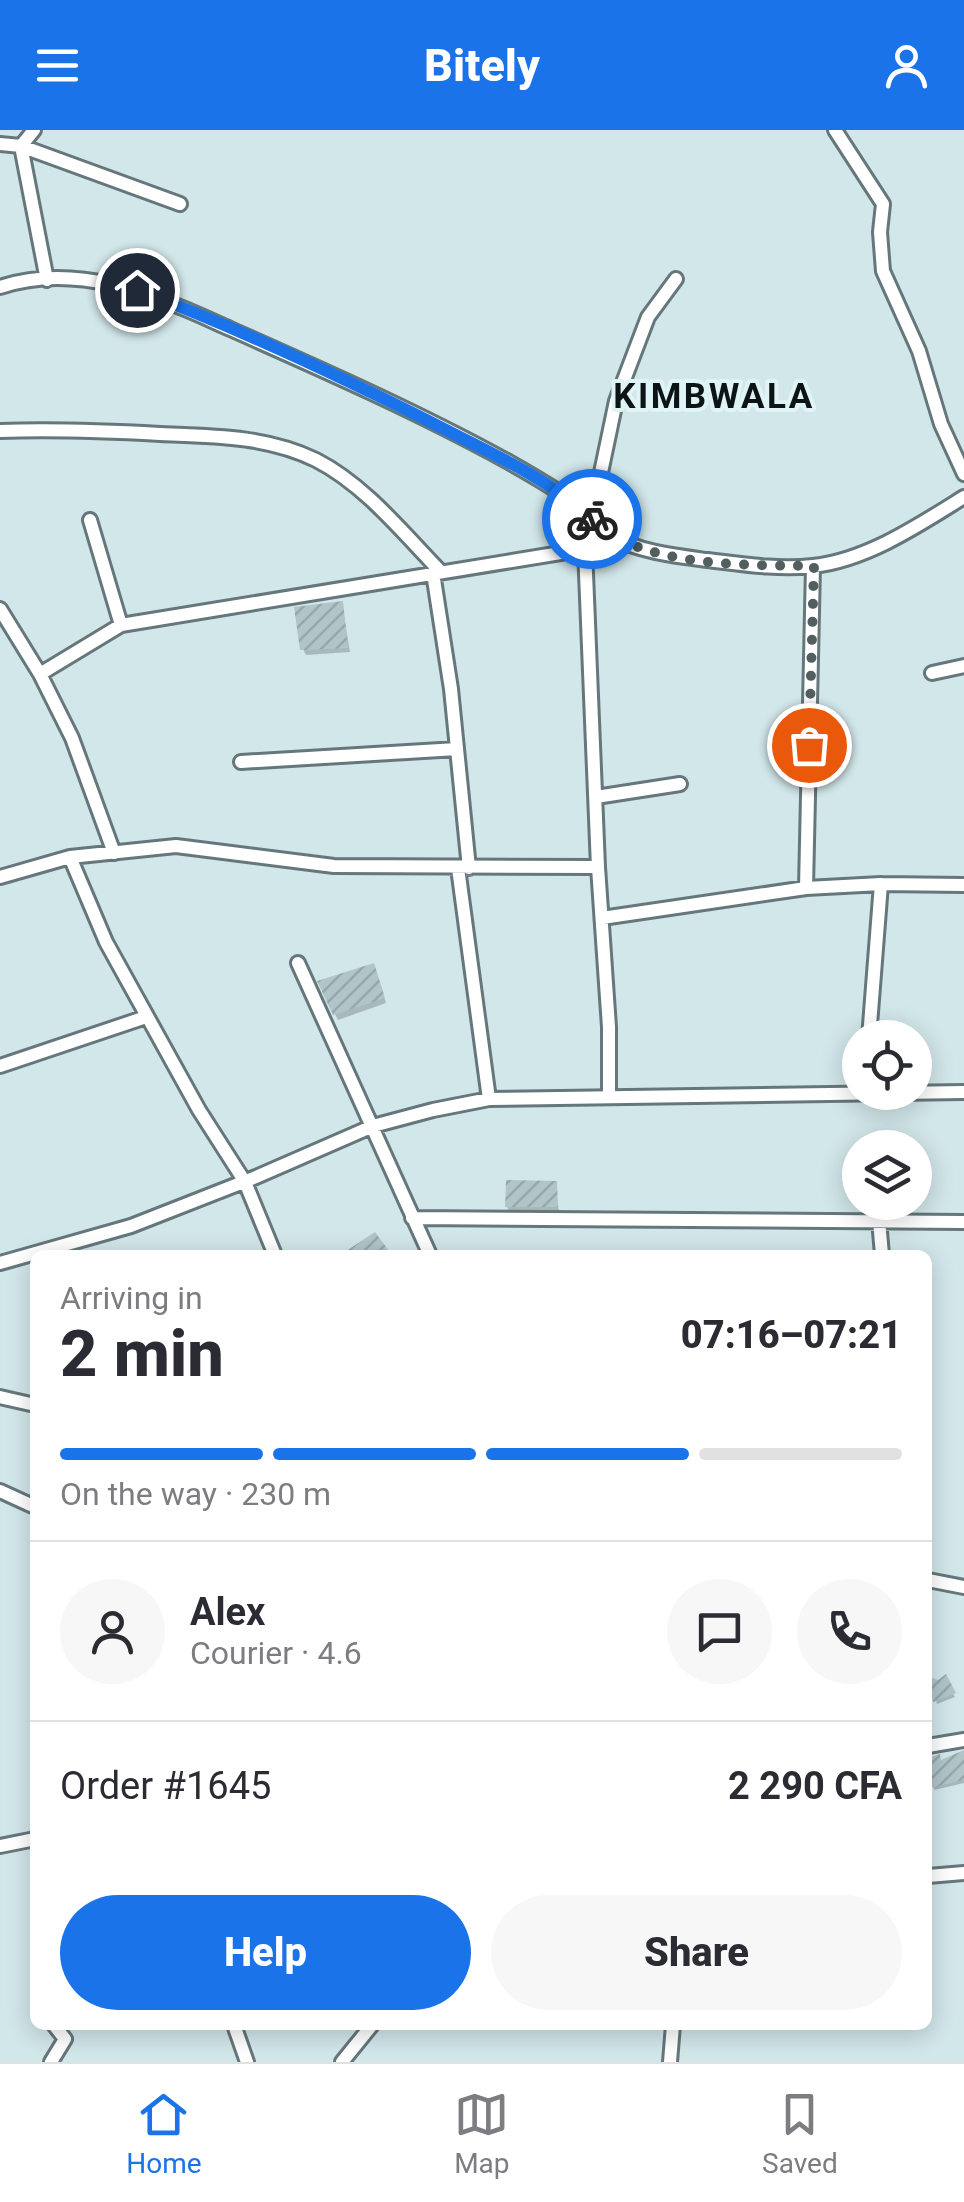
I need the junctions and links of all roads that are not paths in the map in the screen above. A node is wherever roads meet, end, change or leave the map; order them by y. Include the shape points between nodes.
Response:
1 (34, 130) edge
2 (834, 130) edge
3 (0, 144) edge
4 (21, 146) junction
5 (180, 204) dead end
6 (676, 279) dead end
7 (46, 280) junction
8 (0, 287) edge
9 (0, 431) edge
10 (964, 474) edge
11 (964, 497) edge
12 (592, 519) junction
13 (90, 520) dead end
14 (607, 534) junction
15 (585, 549) junction
16 (814, 566) junction
17 (437, 572) junction
18 (0, 609) edge
19 (121, 624) junction
20 (964, 666) edge
21 (932, 672) dead end
22 (40, 674) junction
23 (457, 749) junction
24 (241, 762) dead end
25 (680, 784) dead end
26 (596, 797) junction
27 (114, 852) junction
28 (70, 857) junction
29 (464, 868) junction
30 (598, 868) junction
31 (0, 877) edge
32 (881, 884) junction
33 (964, 886) edge
34 (806, 888) junction
35 (602, 918) junction
36 (298, 964) dead end
37 (146, 1017) junction
38 (870, 1020) edge
39 (0, 1066) edge
40 (964, 1092) edge
41 (932, 1093) edge
42 (842, 1094) edge
43 (609, 1097) junction
44 (490, 1099) junction
45 (373, 1126) junction
46 (245, 1182) junction
47 (412, 1218) junction
48 (842, 1220) edge
49 (879, 1220) joint
50 (964, 1222) edge
51 (46, 1250) edge
52 (273, 1250) edge
53 (428, 1250) edge
54 (882, 1250) edge
55 (30, 1255) edge
56 (0, 1263) edge
57 (0, 1397) edge
58 (30, 1403) edge
59 (0, 1491) edge
60 (30, 1505) edge
61 (932, 1581) edge
62 (964, 1588) edge
63 (964, 1740) edge
64 (932, 1745) edge
65 (30, 1839) edge
66 (0, 1846) edge
67 (964, 1873) edge
68 (932, 1876) edge
69 (57, 2030) edge
70 (236, 2030) edge
71 (368, 2030) edge
72 (673, 2030) edge
73 (50, 2062) edge
74 (246, 2062) edge
75 (342, 2062) edge
76 (670, 2062) edge

1 - 4 street
2 - 10 street via 882,204 883,270
3 - 4 street
4 - 5 street
4 - 7 street
6 - 12 street via 648,318 616,402
7 - 8 street
7 - 12 street via 79,278 176,304 472,443
9 - 17 street via 225,436 277,445 343,478
11 - 16 street via 891,539
12 - 14 street
12 - 15 street
13 - 19 street
14 - 15 street
14 - 16 street via 693,558
15 - 17 street
15 - 26 street
16 - 34 street
17 - 19 street
17 - 23 street
18 - 22 street
19 - 22 street
20 - 21 street
22 - 27 street
23 - 24 street
23 - 29 street
25 - 26 street
26 - 30 street
27 - 28 street
27 - 29 street via 176,846 334,866
28 - 31 street
28 - 37 street
29 - 30 street
29 - 44 street
30 - 35 street
32 - 33 street
32 - 34 street
32 - 38 street
34 - 35 street
35 - 43 street
36 - 45 street
37 - 39 street
37 - 46 street
40 - 41 street
42 - 43 street
43 - 44 street
44 - 45 street
45 - 46 street
45 - 47 street
46 - 51 street
46 - 52 street
47 - 48 street
47 - 53 street
49 - 50 street
49 - 54 street
55 - 56 street
57 - 58 street
59 - 60 street
61 - 62 street
63 - 64 street
65 - 66 street
67 - 68 street
69 - 73 street via 64,2042
70 - 74 street
71 - 75 street
72 - 76 street

